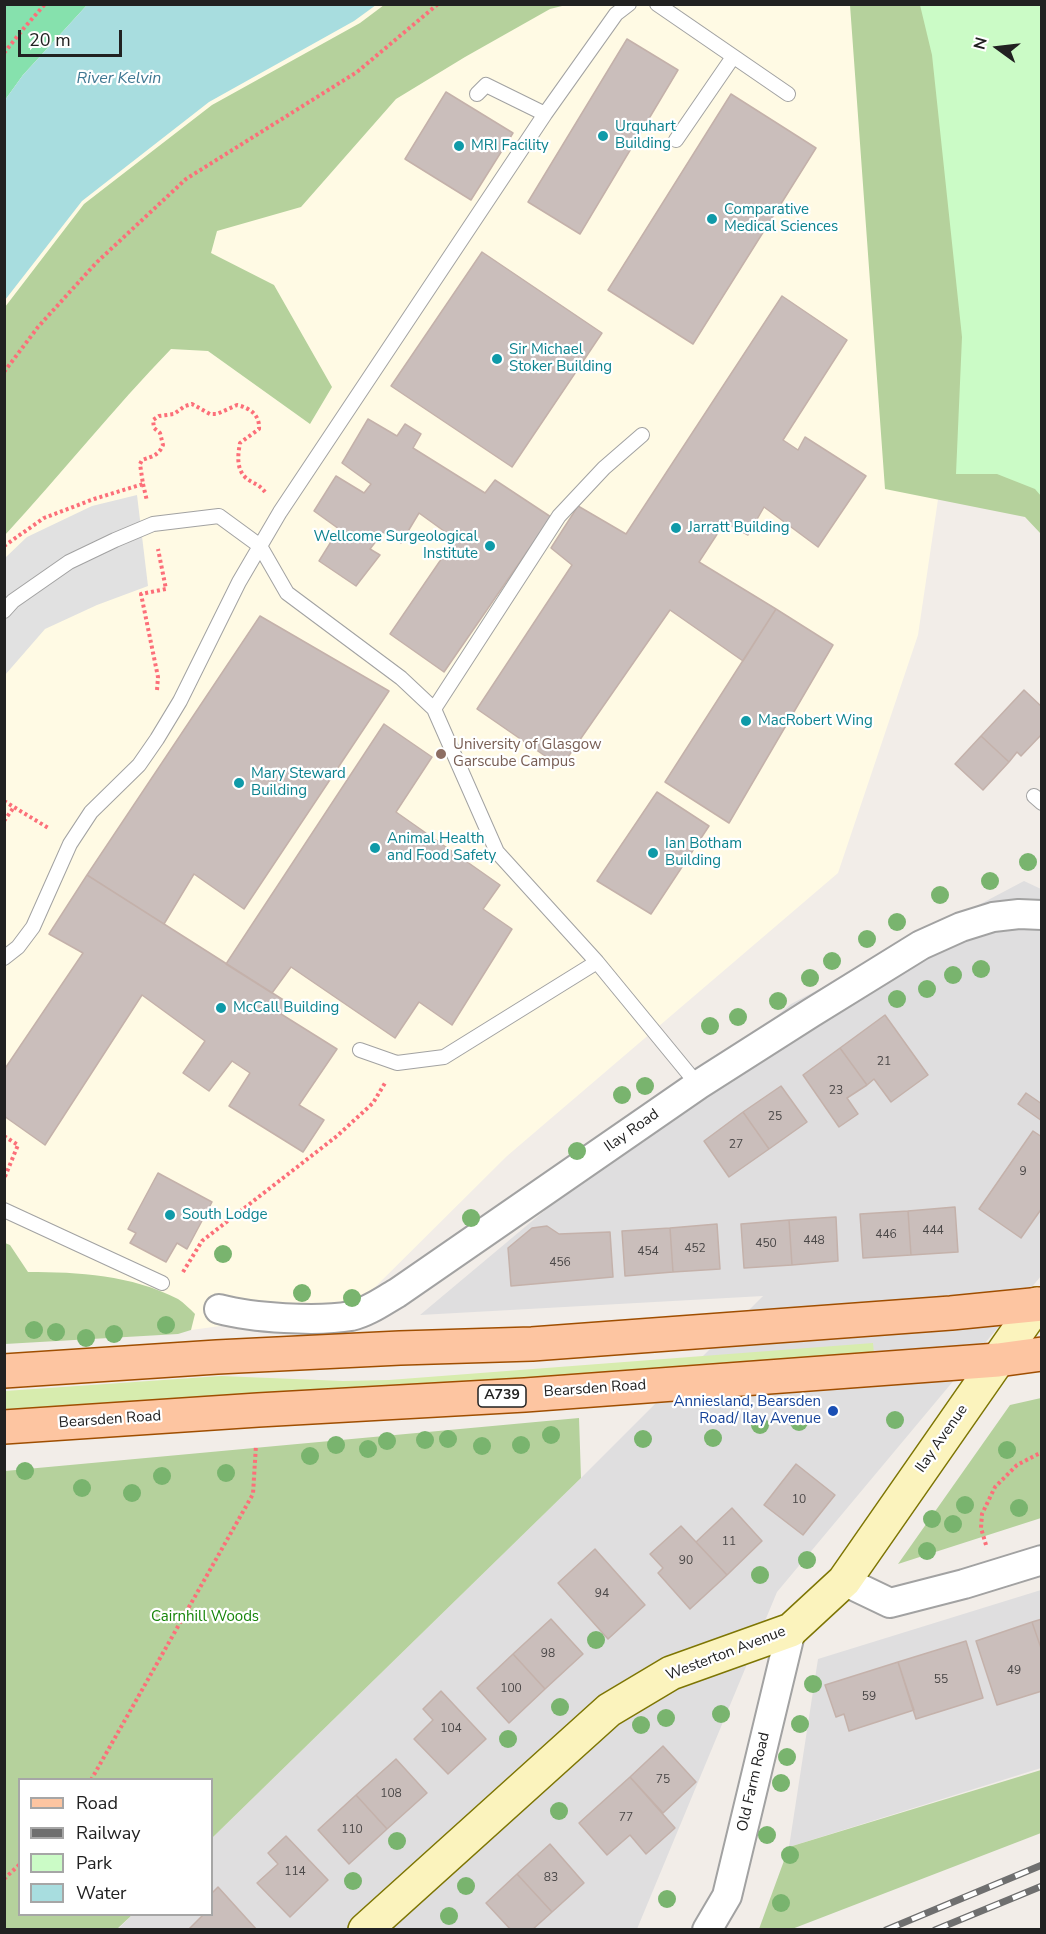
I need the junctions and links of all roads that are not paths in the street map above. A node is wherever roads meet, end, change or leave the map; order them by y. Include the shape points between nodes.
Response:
1 (629, 4) edge
2 (657, 4) edge
3 (733, 57) junction
4 (477, 94) dead end
5 (788, 94) dead end
6 (545, 114) junction
7 (676, 140) dead end
8 (642, 435) dead end
9 (260, 546) junction
10 (4, 611) edge
11 (434, 709) junction
12 (1041, 914) edge
13 (4, 958) edge
14 (597, 962) junction
15 (360, 1050) dead end
16 (698, 1085) junction
17 (4, 1210) edge
18 (162, 1283) dead end
19 (1040, 1302) edge
20 (219, 1309) dead end
21 (1041, 1354) edge
22 (998, 1360) junction
23 (4, 1371) edge
24 (4, 1427) edge
25 (1041, 1560) edge
26 (844, 1581) junction
27 (791, 1630) junction
28 (365, 1929) edge
29 (707, 1929) edge

1 - 6 lane via 616,14
2 - 3 lane
3 - 5 lane
3 - 7 lane
4 - 6 lane via 486,85
6 - 9 lane
8 - 11 lane via 559,516
9 - 10 lane via 219,516 153,524 69,562
9 - 11 lane via 287,593 401,678
9 - 13 lane via 157,739 139,765 92,812 70,844 33,927
11 - 14 lane via 496,852
12 - 16 street, Ilay Road via 993,917 921,945
14 - 15 lane via 444,1057 397,1063
14 - 16 lane
16 - 20 street, Ilay Road via 372,1308 352,1316 316,1319 238,1314
17 - 18 lane
19 - 22 street, Ilay Avenue
19 - 23 main road via 543,1343
21 - 22 main road, Bearsden Road / A739
22 - 24 main road, Bearsden Road / A739 via 525,1395
22 - 26 street, Ilay Avenue
25 - 26 street via 890,1603
26 - 27 street, Westerton Avenue
27 - 28 street, Westerton Avenue via 671,1673 609,1710
27 - 29 street, Old Farm Road via 727,1896

